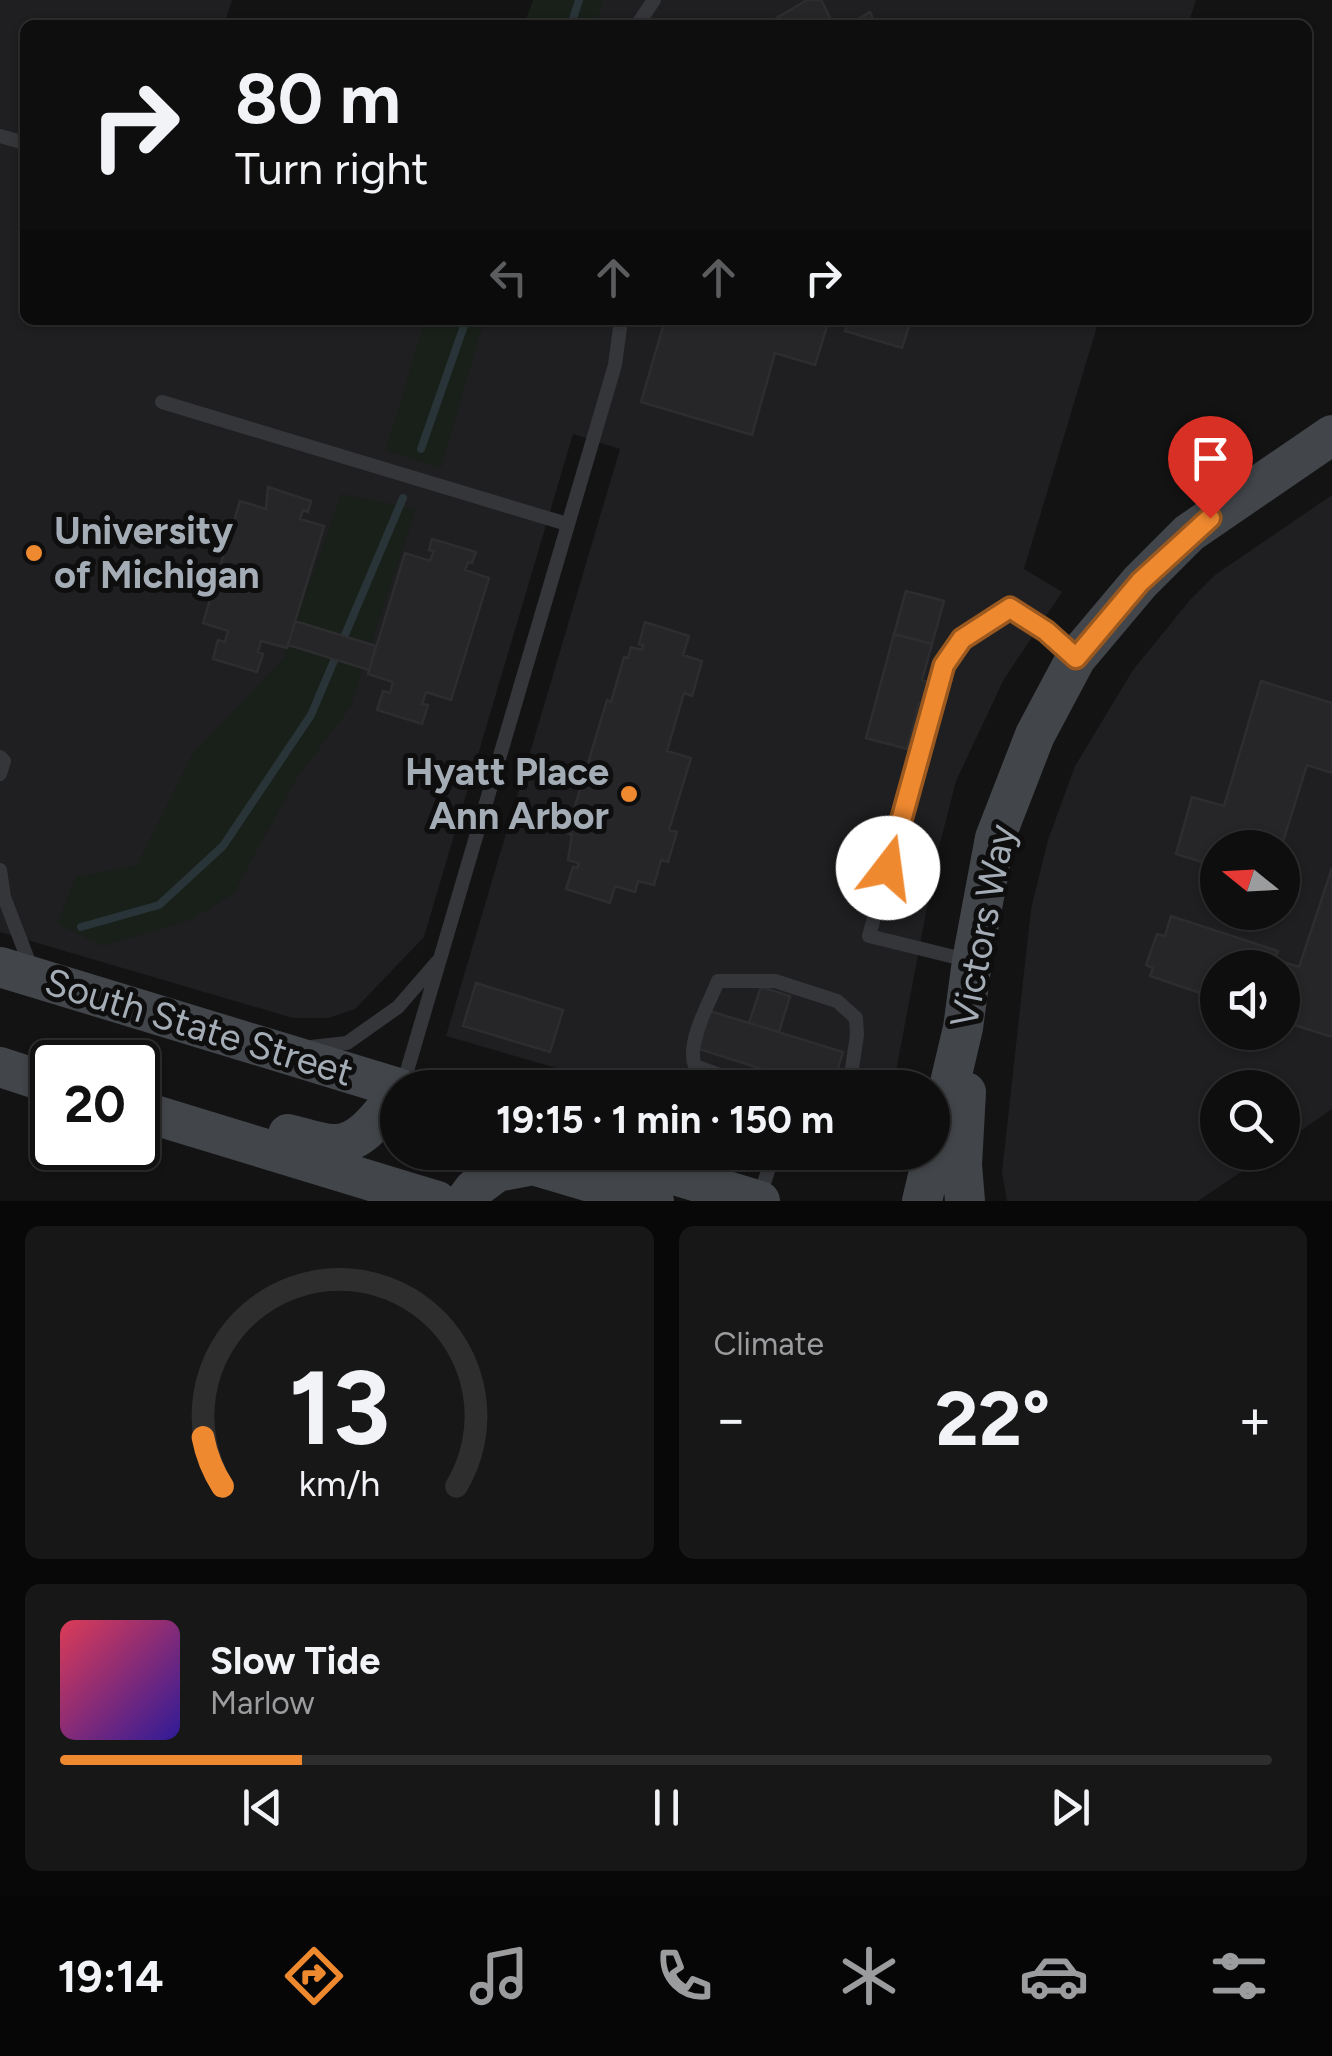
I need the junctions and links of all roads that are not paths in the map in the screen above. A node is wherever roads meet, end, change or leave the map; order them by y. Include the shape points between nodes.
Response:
1 (620, 325) edge
2 (162, 402) dead end
3 (1332, 435) edge
4 (568, 524) junction
5 (1076, 658) junction
6 (0, 757) edge
7 (0, 774) edge
8 (0, 870) edge
9 (441, 958) junction
10 (972, 961) junction
11 (17, 971) edge
12 (963, 1028) junction
13 (277, 1052) junction
14 (0, 1067) edge
15 (405, 1070) edge
16 (703, 1070) edge
17 (852, 1070) edge
18 (950, 1075) edge
19 (30, 1077) edge
20 (380, 1084) edge
21 (160, 1109) edge
22 (160, 1114) edge
23 (380, 1115) edge
24 (656, 1170) edge
25 (768, 1170) edge
26 (926, 1170) edge
27 (920, 1196) edge
28 (437, 1201) edge
29 (465, 1201) edge
30 (654, 1201) edge
31 (757, 1201) edge
32 (965, 1201) edge

1 - 4 lane
2 - 4 lane
3 - 5 main road, Victors Way via 1189,534
4 - 9 lane
5 - 10 main road, Victors Way via 1035,736 995,838
5 - 10 lane via 1010,608 962,639 944,665 869,936
6 - 7 lane
8 - 11 lane
9 - 13 lane via 398,1007 347,1043
9 - 15 lane
10 - 12 main road, Victors Way
11 - 13 main road, South State Street
12 - 18 main road, Victors Way
12 - 32 main road
13 - 20 main road, South State Street
14 - 19 main road
16 - 17 lane via 692,1058 718,980 775,981 837,1000 856,1018
21 - 23 main road via 201,1112 337,1145
22 - 28 main road
24 - 31 main road
25 - 31 lane
26 - 27 main road, Victors Way
29 - 30 main road via 497,1172 533,1165

